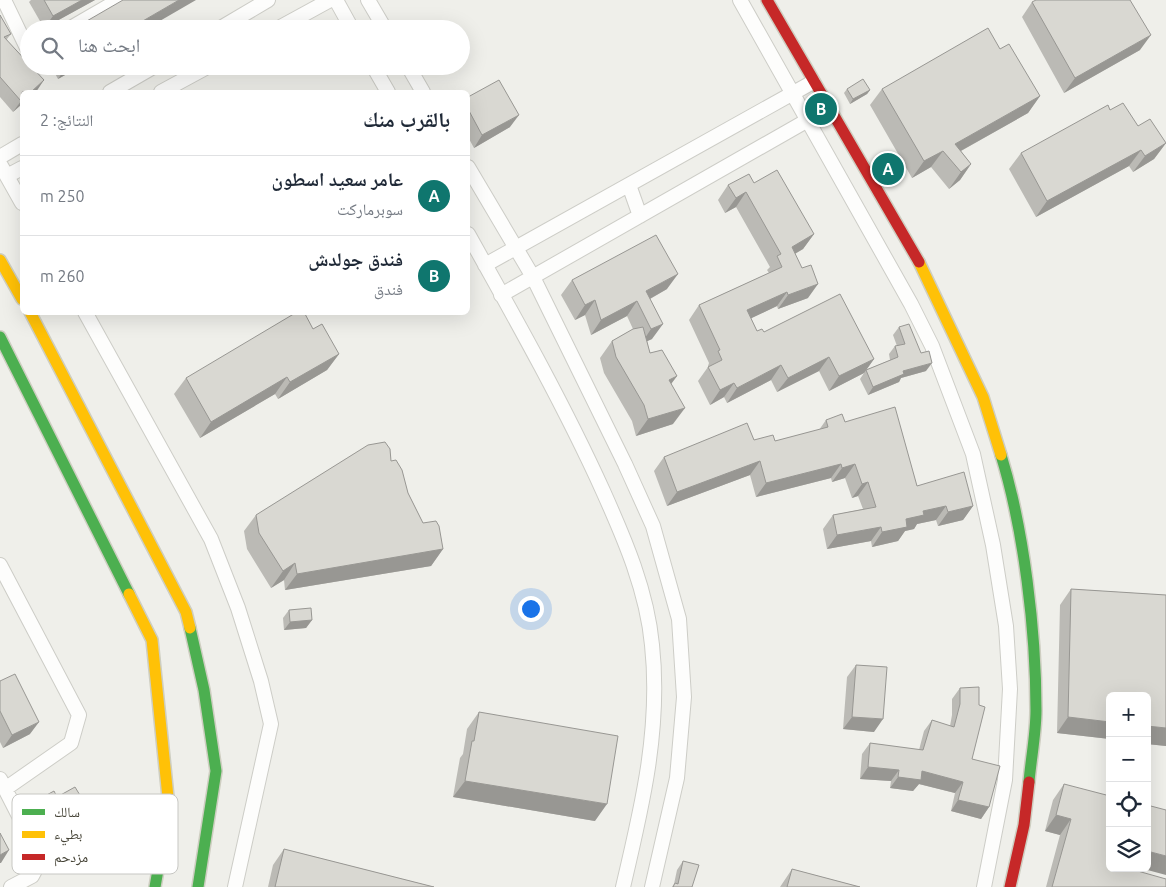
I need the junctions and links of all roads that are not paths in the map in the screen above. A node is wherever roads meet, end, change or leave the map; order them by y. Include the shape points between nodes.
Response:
1 (4, 0) edge
2 (119, 0) edge
3 (268, 0) edge
4 (330, 0) edge
5 (336, 0) edge
6 (368, 0) edge
7 (740, 0) edge
8 (767, 0) edge
9 (244, 6) edge
10 (85, 20) edge
11 (229, 20) edge
12 (293, 20) edge
13 (347, 20) edge
14 (380, 20) edge
15 (20, 33) edge
16 (139, 75) edge
17 (191, 75) edge
18 (378, 75) edge
19 (413, 75) edge
20 (813, 82) junction
21 (113, 90) edge
22 (164, 90) edge
23 (387, 90) edge
24 (422, 90) edge
25 (792, 93) junction
26 (829, 108) junction
27 (808, 120) junction
28 (20, 145) edge
29 (0, 157) edge
30 (20, 168) edge
31 (4, 170) edge
32 (470, 170) edge
33 (628, 185) junction
34 (20, 199) edge
35 (640, 216) junction
36 (470, 238) edge
37 (516, 249) junction
38 (0, 260) edge
39 (485, 266) junction
40 (533, 277) junction
41 (20, 295) edge
42 (501, 295) junction
43 (32, 315) edge
44 (87, 315) edge
45 (0, 337) edge
46 (0, 565) edge
47 (2, 784) edge
48 (169, 794) edge
49 (12, 803) edge
50 (33, 874) edge
51 (157, 874) edge
52 (11, 887) edge
53 (155, 887) edge
54 (198, 887) edge
55 (235, 887) edge
56 (623, 887) edge
57 (652, 887) edge
58 (984, 887) edge
59 (1010, 887) edge

1 - 15 street
2 - 10 street
3 - 9 street
4 - 12 street
5 - 13 street
6 - 14 street
7 - 25 street
8 - 20 street
9 - 11 street
16 - 21 street
17 - 22 street
18 - 23 street
19 - 24 street
20 - 25 street
20 - 26 street
25 - 27 street
25 - 33 street
26 - 27 street
26 - 59 street via 929,279 983,397 1010,484 1030,603 1036,711 1024,825
27 - 35 street
27 - 58 street via 932,346 973,454 1006,626 1010,689 1005,780
28 - 29 street
30 - 31 street
31 - 34 street
32 - 37 street
33 - 35 street
33 - 37 street
35 - 40 street
36 - 39 street
37 - 39 street
37 - 40 street
38 - 41 street
39 - 42 street
40 - 42 street
40 - 57 street via 653,526 679,619 684,697 677,778
42 - 56 street via 578,436 622,534 645,600 652,645 655,715 649,775
43 - 54 street via 186,612 204,690 216,771
44 - 55 street via 211,539 238,608 260,681 271,724
45 - 48 street via 152,640
46 - 47 street via 80,715 71,743
47 - 49 street
50 - 52 street
51 - 53 street

